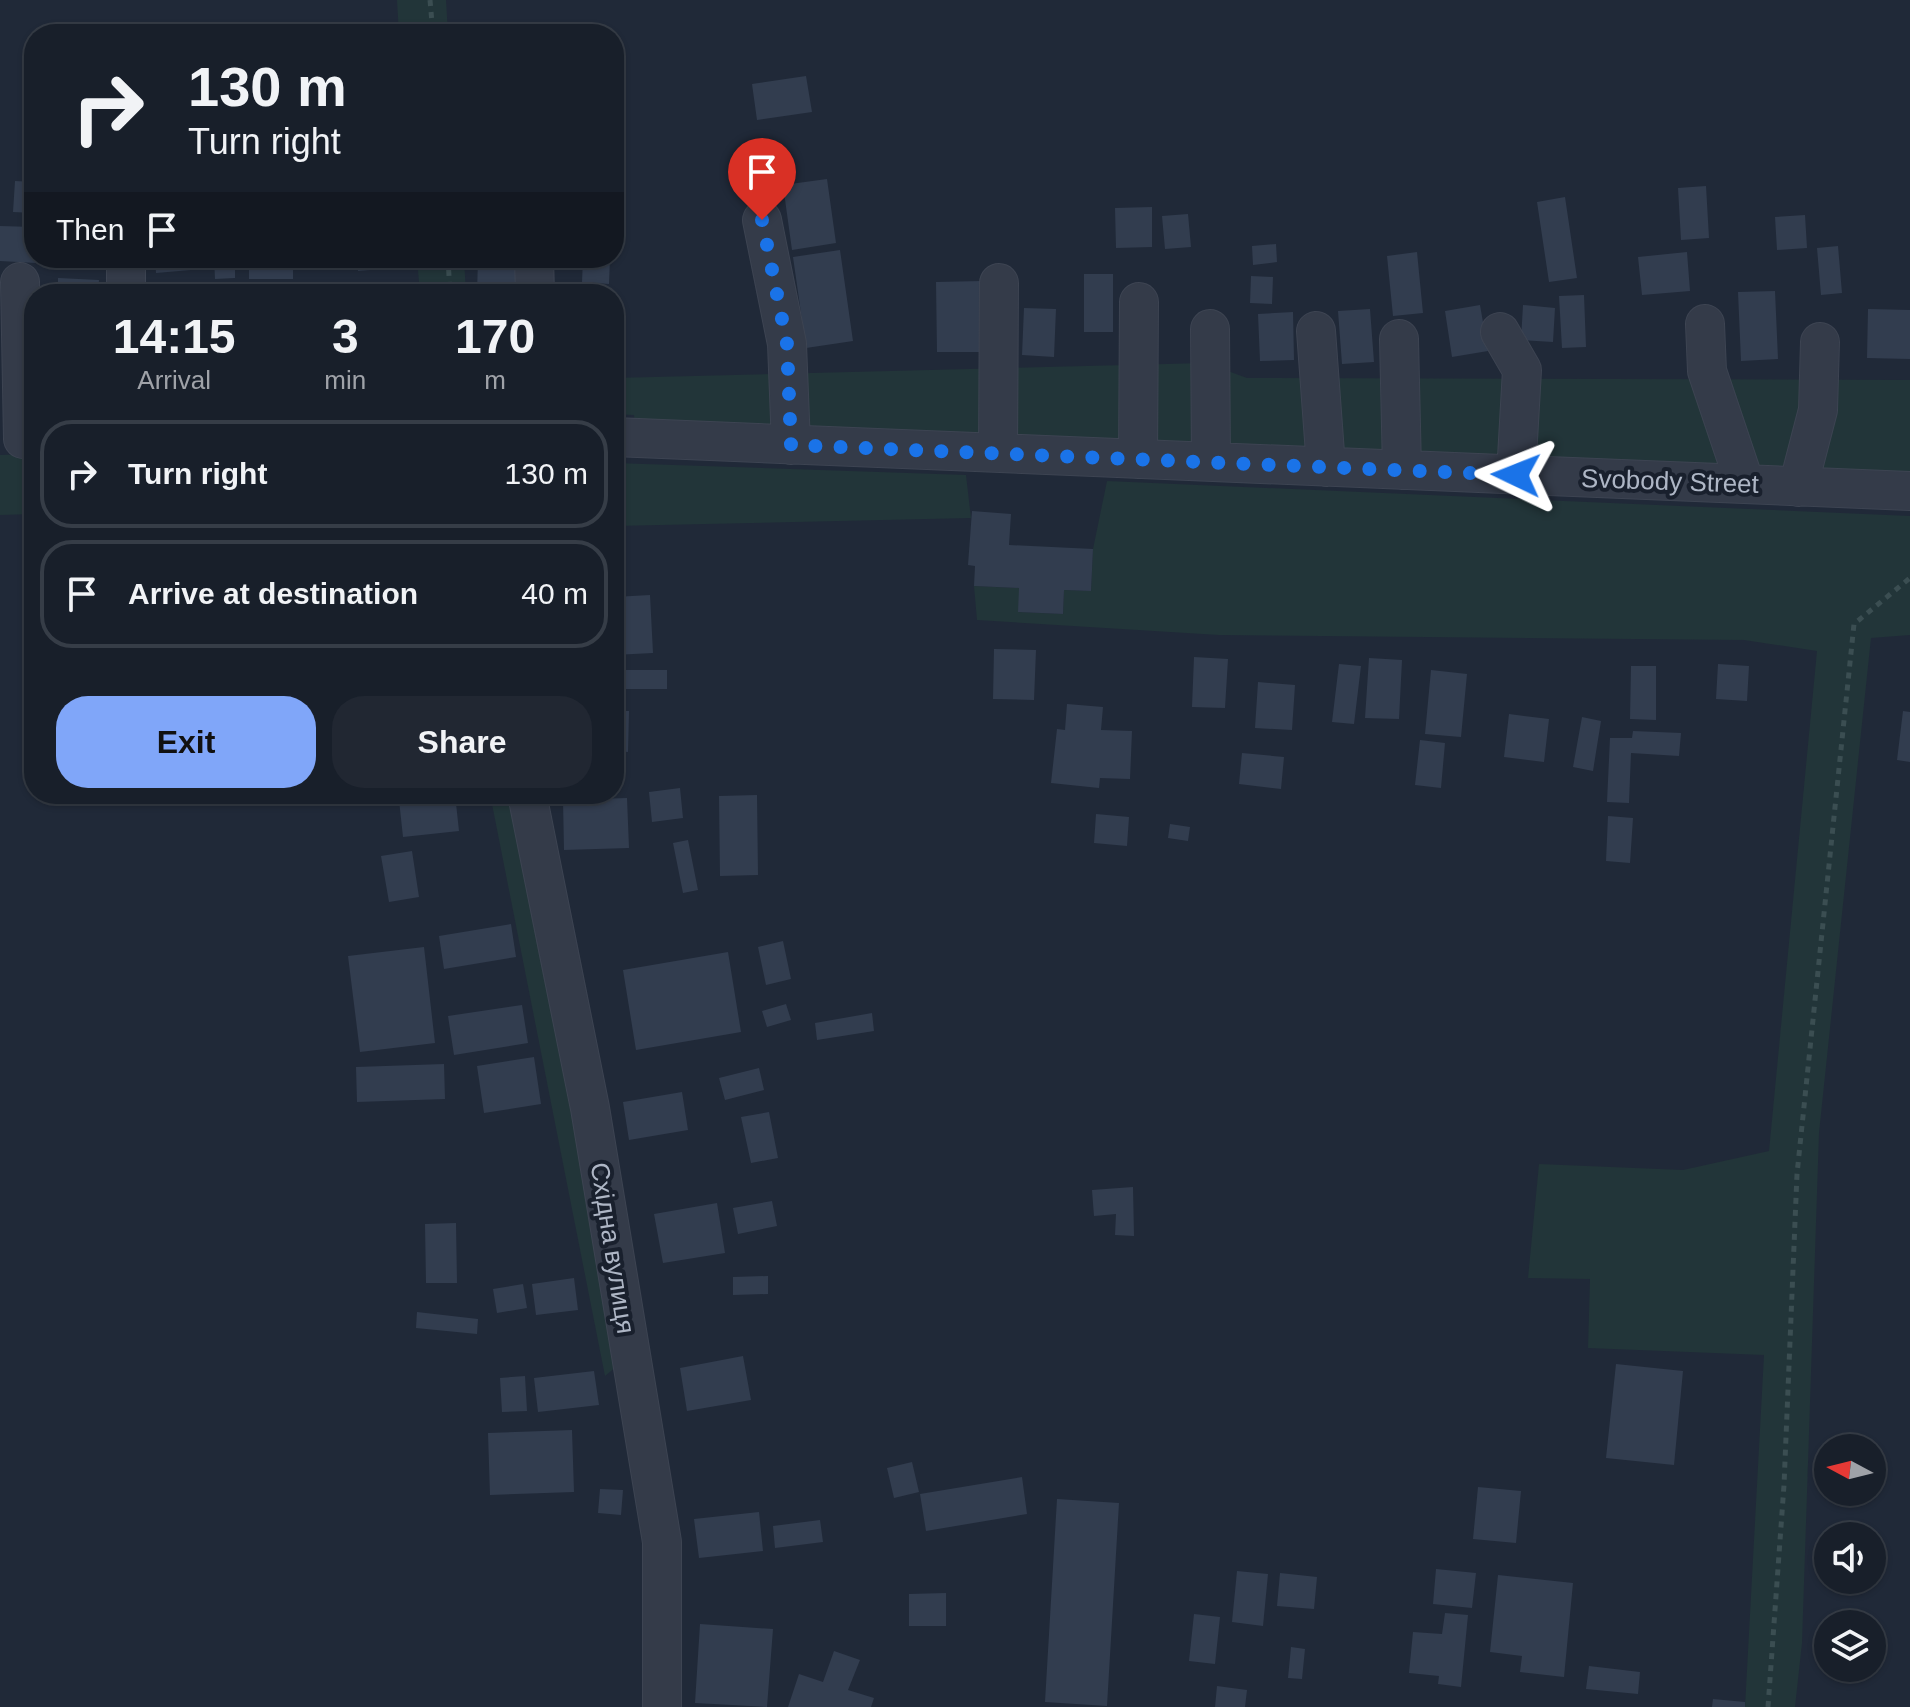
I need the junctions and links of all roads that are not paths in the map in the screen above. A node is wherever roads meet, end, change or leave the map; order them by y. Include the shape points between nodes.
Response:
1 (762, 220) dead end
2 (20, 282) dead end
3 (999, 283) dead end
4 (1139, 302) dead end
5 (1705, 324) dead end
6 (1210, 329) dead end
7 (1316, 331) dead end
8 (1500, 332) dead end
9 (1399, 339) dead end
10 (1820, 342) dead end
11 (624, 437) edge
12 (19, 439) edge
13 (791, 445) junction
14 (998, 453) junction
15 (1138, 459) junction
16 (1211, 462) junction
17 (1326, 467) junction
18 (1402, 470) junction
19 (1516, 475) junction
20 (1745, 484) junction
21 (1798, 487) junction
22 (1910, 491) edge
23 (529, 804) edge
24 (662, 1707) edge

1 - 13 street via 787,344
2 - 12 street
3 - 14 street
4 - 15 street
5 - 20 street via 1707,371
6 - 16 street
7 - 17 street
8 - 19 street via 1522,370
9 - 18 street
10 - 21 street via 1818,410
11 - 13 street, Svobody Street
13 - 14 street, Svobody Street
14 - 15 street, Svobody Street
15 - 16 street, Svobody Street
16 - 17 street, Svobody Street
17 - 18 street, Svobody Street
18 - 19 street, Svobody Street
19 - 20 street, Svobody Street
20 - 21 street, Svobody Street
21 - 22 street, Svobody Street
23 - 24 street, Східна вулиця via 590,1108 662,1542

